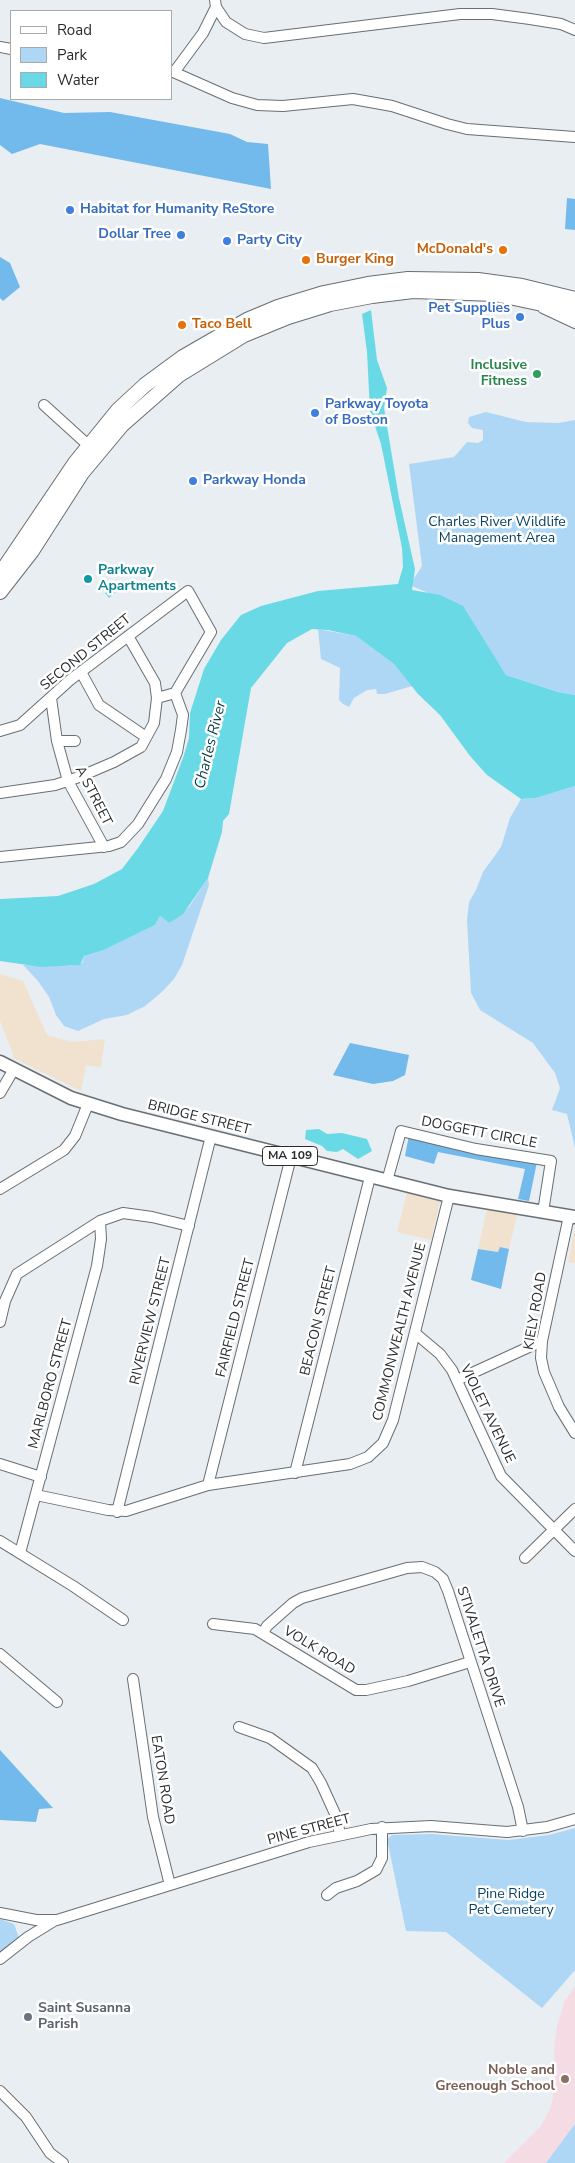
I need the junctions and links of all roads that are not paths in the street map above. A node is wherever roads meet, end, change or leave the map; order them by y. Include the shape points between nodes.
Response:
1 (215, 4) edge
2 (575, 30) edge
3 (173, 71) edge
4 (575, 137) edge
5 (524, 299) junction
6 (575, 299) edge
7 (575, 311) edge
8 (575, 323) edge
9 (44, 405) dead end
10 (88, 445) junction
11 (0, 574) edge
12 (0, 592) edge
13 (128, 636) junction
14 (81, 672) junction
15 (175, 693) junction
16 (52, 698) junction
17 (157, 698) junction
18 (0, 731) edge
19 (146, 738) junction
20 (75, 740) dead end
21 (57, 742) junction
22 (68, 781) junction
23 (0, 793) edge
24 (104, 847) junction
25 (0, 857) edge
26 (0, 1062) edge
27 (14, 1069) junction
28 (0, 1093) edge
29 (88, 1104) junction
30 (211, 1136) junction
31 (290, 1156) junction
32 (370, 1177) junction
33 (387, 1181) junction
34 (0, 1189) edge
35 (449, 1196) junction
36 (542, 1212) junction
37 (572, 1217) edge
38 (100, 1221) junction
39 (189, 1226) junction
40 (0, 1322) edge
41 (415, 1333) junction
42 (542, 1341) junction
43 (457, 1380) junction
44 (575, 1433) edge
45 (0, 1464) edge
46 (295, 1473) junction
47 (41, 1477) junction
48 (208, 1485) junction
49 (36, 1495) junction
50 (575, 1509) edge
51 (117, 1512) junction
52 (554, 1530) junction
53 (0, 1541) edge
54 (575, 1551) edge
55 (20, 1553) junction
56 (525, 1558) dead end
57 (123, 1620) dead end
58 (213, 1624) dead end
59 (262, 1633) junction
60 (0, 1654) edge
61 (470, 1662) junction
62 (133, 1678) dead end
63 (57, 1702) dead end
64 (239, 1726) dead end
65 (575, 1819) edge
66 (382, 1827) junction
67 (523, 1831) junction
68 (340, 1834) junction
69 (170, 1885) junction
70 (327, 1895) dead end
71 (0, 1913) edge
72 (57, 1920) junction
73 (0, 1960) edge
74 (0, 2092) edge
75 (63, 2163) edge

1 - 2 street via 226,22 245,34 264,38 460,14 530,19
1 - 3 street via 203,33
3 - 4 street via 232,98 257,105 283,106 352,99 392,106 467,128
5 - 7 highway
5 - 8 street
5 - 12 highway via 443,291 372,296 302,312 230,342 167,384 112,436 82,473 32,551
6 - 10 highway via 508,284 440,278 368,284 308,297 241,324 183,357 131,398
9 - 10 street
10 - 11 highway
13 - 14 street, SECOND STREET
13 - 15 street, SECOND STREET via 188,591 211,632
13 - 17 street via 155,683
14 - 16 street, SECOND STREET
14 - 19 street via 99,705
15 - 17 street
15 - 24 street via 183,715 177,752 166,779 138,824 121,842
16 - 18 street, SECOND STREET via 20,725
16 - 21 street, A STREET
17 - 19 street via 154,723
19 - 22 street via 141,747 114,762
20 - 21 street
21 - 22 street, A STREET
22 - 23 street
22 - 24 street, A STREET
24 - 25 street
26 - 27 main road, BRIDGE STREET / MA 109
27 - 28 street
27 - 29 main road, BRIDGE STREET / MA 109
29 - 30 main road, BRIDGE STREET / MA 109
29 - 34 street via 75,1136 64,1150
30 - 31 main road, BRIDGE STREET / MA 109
30 - 39 street, RIVERVIEW STREET
31 - 32 main road, BRIDGE STREET / MA 109
31 - 48 street, FAIRFIELD STREET
32 - 33 main road, BRIDGE STREET / MA 109
32 - 46 street, BEACON STREET
33 - 35 main road, BRIDGE STREET / MA 109
33 - 36 street, DOGGETT CIRCLE via 401,1131 476,1149 551,1161
35 - 36 main road, BRIDGE STREET / MA 109
35 - 41 street, COMMONWEALTH AVENUE
36 - 37 main road, BRIDGE STREET / MA 109
37 - 42 street, KIELY ROAD
38 - 39 street via 123,1213
38 - 40 street via 17,1274
38 - 47 street, MARLBORO STREET via 97,1266
39 - 51 street, RIVERVIEW STREET
41 - 43 street, VIOLET AVENUE via 440,1354
41 - 46 street, COMMONWEALTH AVENUE via 393,1420 382,1443 359,1461
42 - 43 street
42 - 44 street, KIELY ROAD via 544,1372
43 - 52 street, VIOLET AVENUE via 501,1476
45 - 47 street
46 - 48 street, COMMONWEALTH AVENUE
47 - 49 street, MARLBORO STREET
48 - 51 street, COMMONWEALTH AVENUE via 135,1510
49 - 51 street, COMMONWEALTH AVENUE
49 - 55 street, MARLBORO STREET
50 - 52 street
52 - 54 street, VIOLET AVENUE
52 - 56 street
53 - 55 street
55 - 57 street
58 - 59 street, VOLK ROAD via 247,1627
59 - 61 street, VOLK ROAD via 356,1690 408,1680
59 - 61 street, STIVALETTA DRIVE via 302,1598 408,1568 422,1567 442,1579
60 - 63 street
61 - 67 street, STIVALETTA DRIVE
62 - 69 street, EATON ROAD via 153,1817
64 - 68 street via 270,1738 312,1768 325,1792
65 - 67 street, PINE STREET
66 - 67 street, PINE STREET
66 - 68 street, PINE STREET
66 - 70 street via 382,1858 376,1870
68 - 69 street, PINE STREET
69 - 72 street, PINE STREET
71 - 72 street, PINE STREET via 36,1920
72 - 73 street, PINE STREET via 28,1937
74 - 75 street via 26,2117 50,2153

